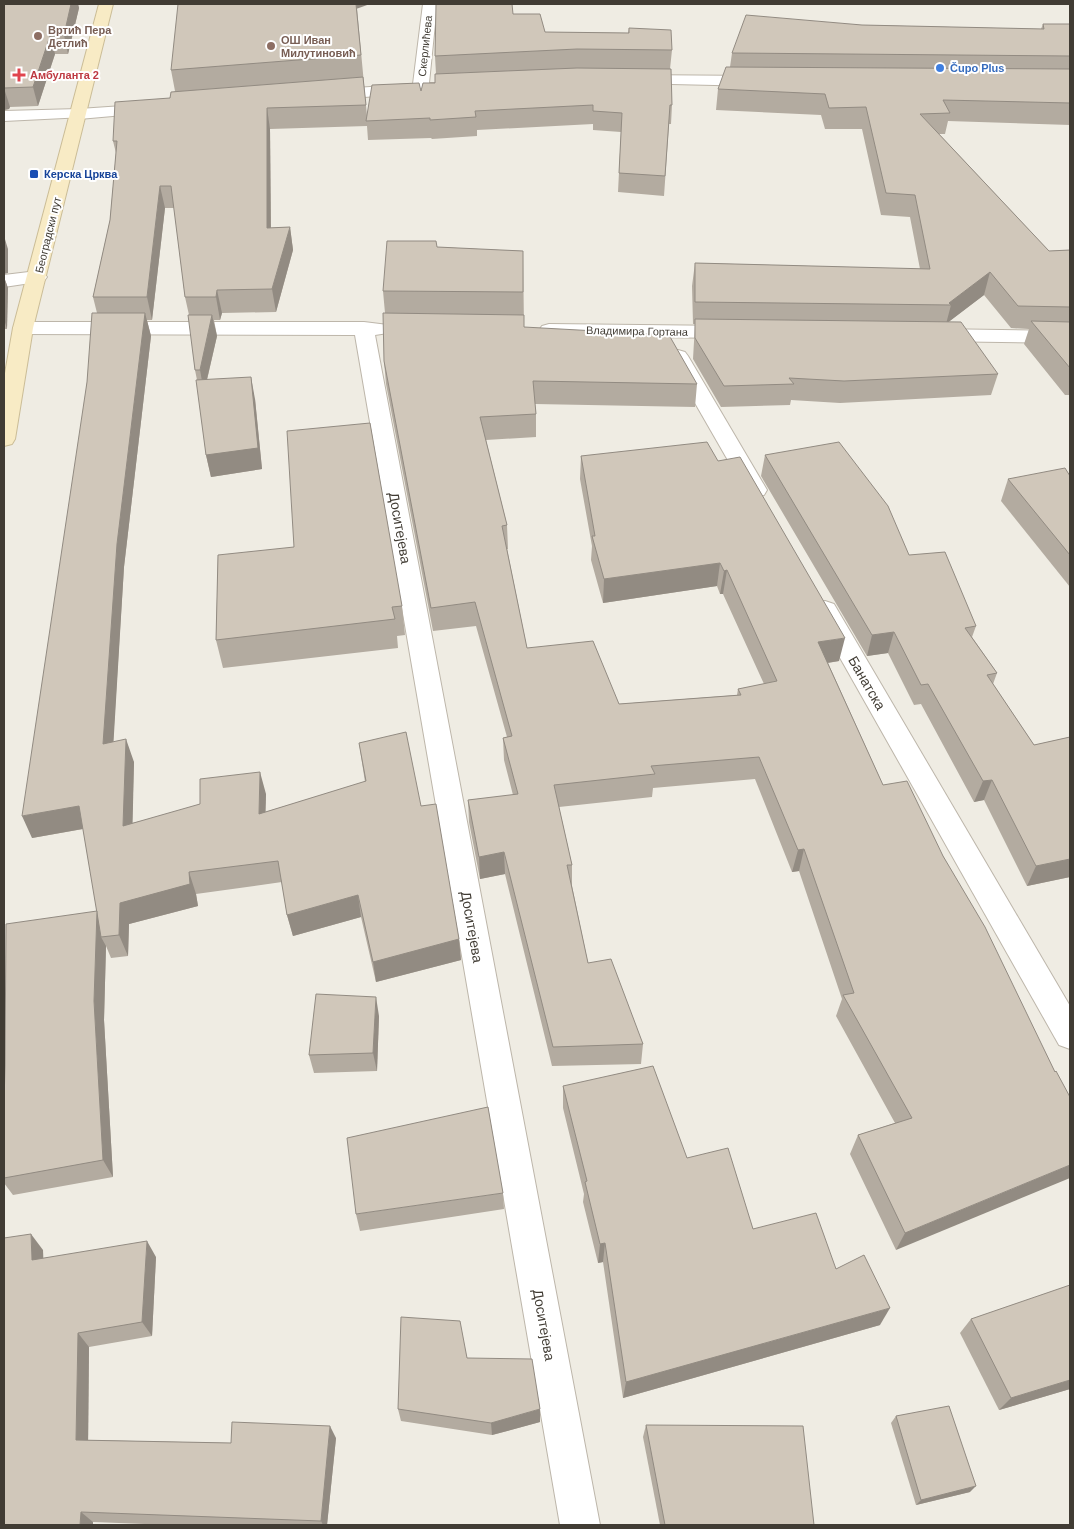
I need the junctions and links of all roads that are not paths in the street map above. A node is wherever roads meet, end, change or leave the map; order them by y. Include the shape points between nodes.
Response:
1 (106, 4) edge
2 (430, 4) edge
3 (615, 80) edge
4 (769, 81) edge
5 (470, 85) edge
6 (421, 87) junction
7 (313, 96) edge
8 (166, 108) edge
9 (79, 114) junction
10 (4, 116) edge
11 (37, 277) junction
12 (4, 281) edge
13 (23, 328) junction
14 (364, 328) junction
15 (404, 329) edge
16 (534, 330) edge
17 (664, 331) junction
18 (753, 332) edge
19 (912, 334) edge
20 (1070, 336) edge
21 (4, 439) edge
22 (769, 513) edge
23 (814, 590) edge
24 (1070, 1035) edge
25 (580, 1525) edge

1 - 9 main road, Београдски пут
2 - 6 street, Скерлићева
3 - 4 street
5 - 6 street
6 - 7 street
8 - 9 street
9 - 10 street
9 - 11 main road, Београдски пут
11 - 12 street
11 - 13 main road, Београдски пут
13 - 14 street
13 - 21 main road, Београдски пут
14 - 15 street
14 - 25 street, Доситејева
16 - 17 street, Владимира Гортана
17 - 18 street, Владимира Гортана
17 - 22 street
19 - 20 street
23 - 24 street, Банатска

